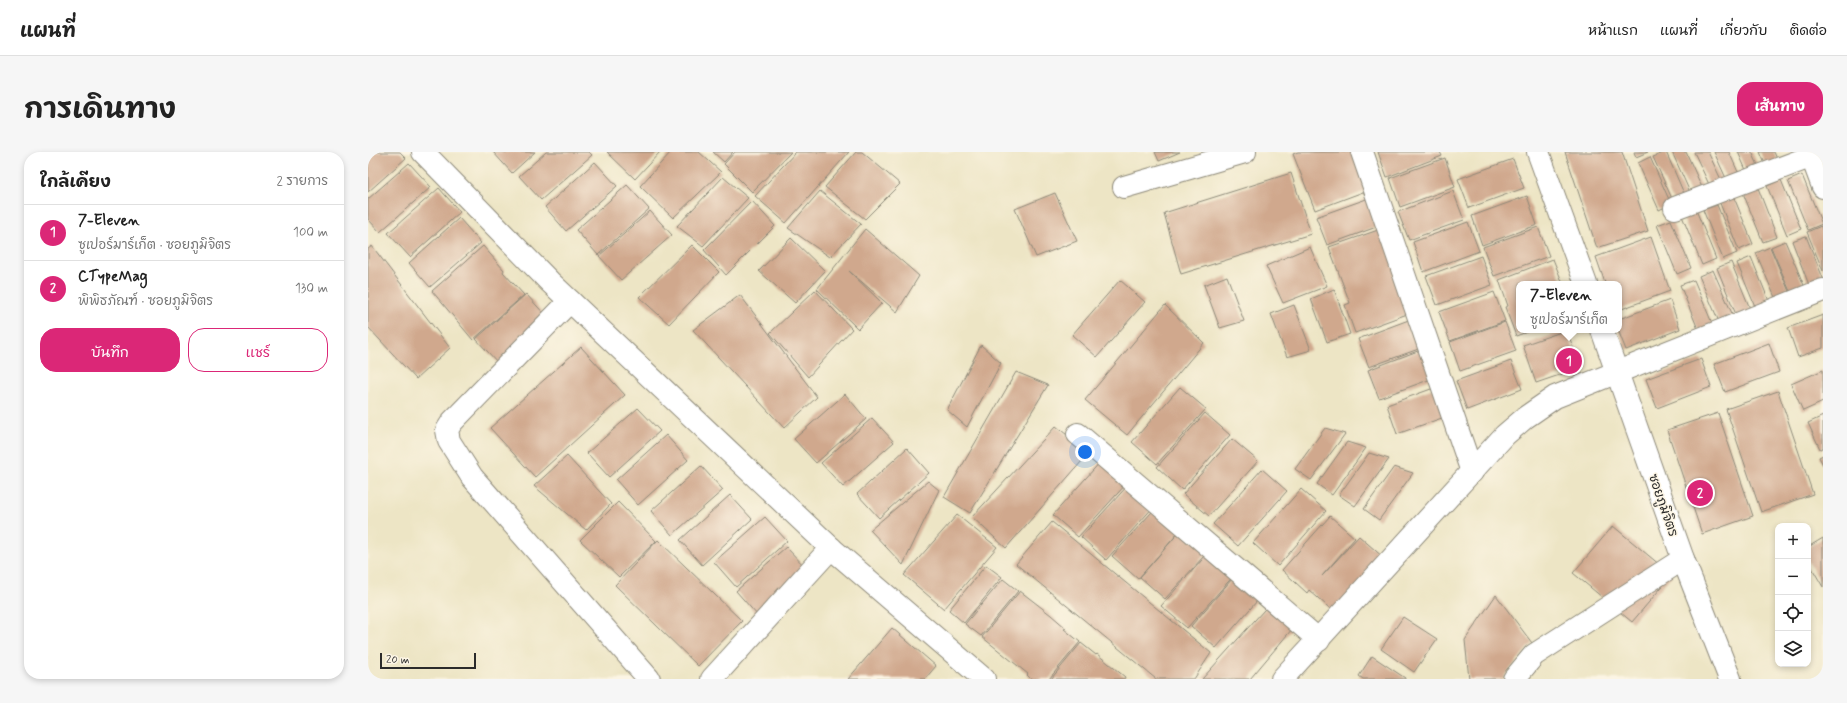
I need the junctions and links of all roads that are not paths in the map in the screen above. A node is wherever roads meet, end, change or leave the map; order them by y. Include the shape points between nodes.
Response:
1 (423, 152) edge
2 (1245, 152) edge
3 (1362, 152) edge
4 (1538, 152) edge
5 (1815, 153) edge
6 (1124, 187) dead end
7 (1823, 187) edge
8 (1675, 208) dead end
9 (1585, 281) edge
10 (1823, 290) edge
11 (570, 301) junction
12 (1603, 333) edge
13 (1617, 371) junction
14 (1078, 434) dead end
15 (1472, 472) junction
16 (831, 548) junction
17 (1683, 559) junction
18 (1318, 640) junction
19 (649, 679) edge
20 (712, 679) edge
21 (984, 679) edge
22 (1282, 679) edge
23 (1514, 679) edge
24 (1730, 679) edge

1 - 11 street
2 - 6 street
3 - 15 street
4 - 9 street
5 - 7 street
5 - 8 street
10 - 13 street
11 - 16 street
11 - 19 street via 452,422 447,430 449,441 472,477
12 - 13 street, ซอยภูมิจิตร
13 - 15 street via 1555,397 1526,417 1505,435
13 - 17 street, ซอยภูมิจิตร
14 - 18 street
15 - 18 street
16 - 20 street
16 - 21 street
17 - 23 street via 1534,655
17 - 24 street, ซอยภูมิจิตร
18 - 22 street

